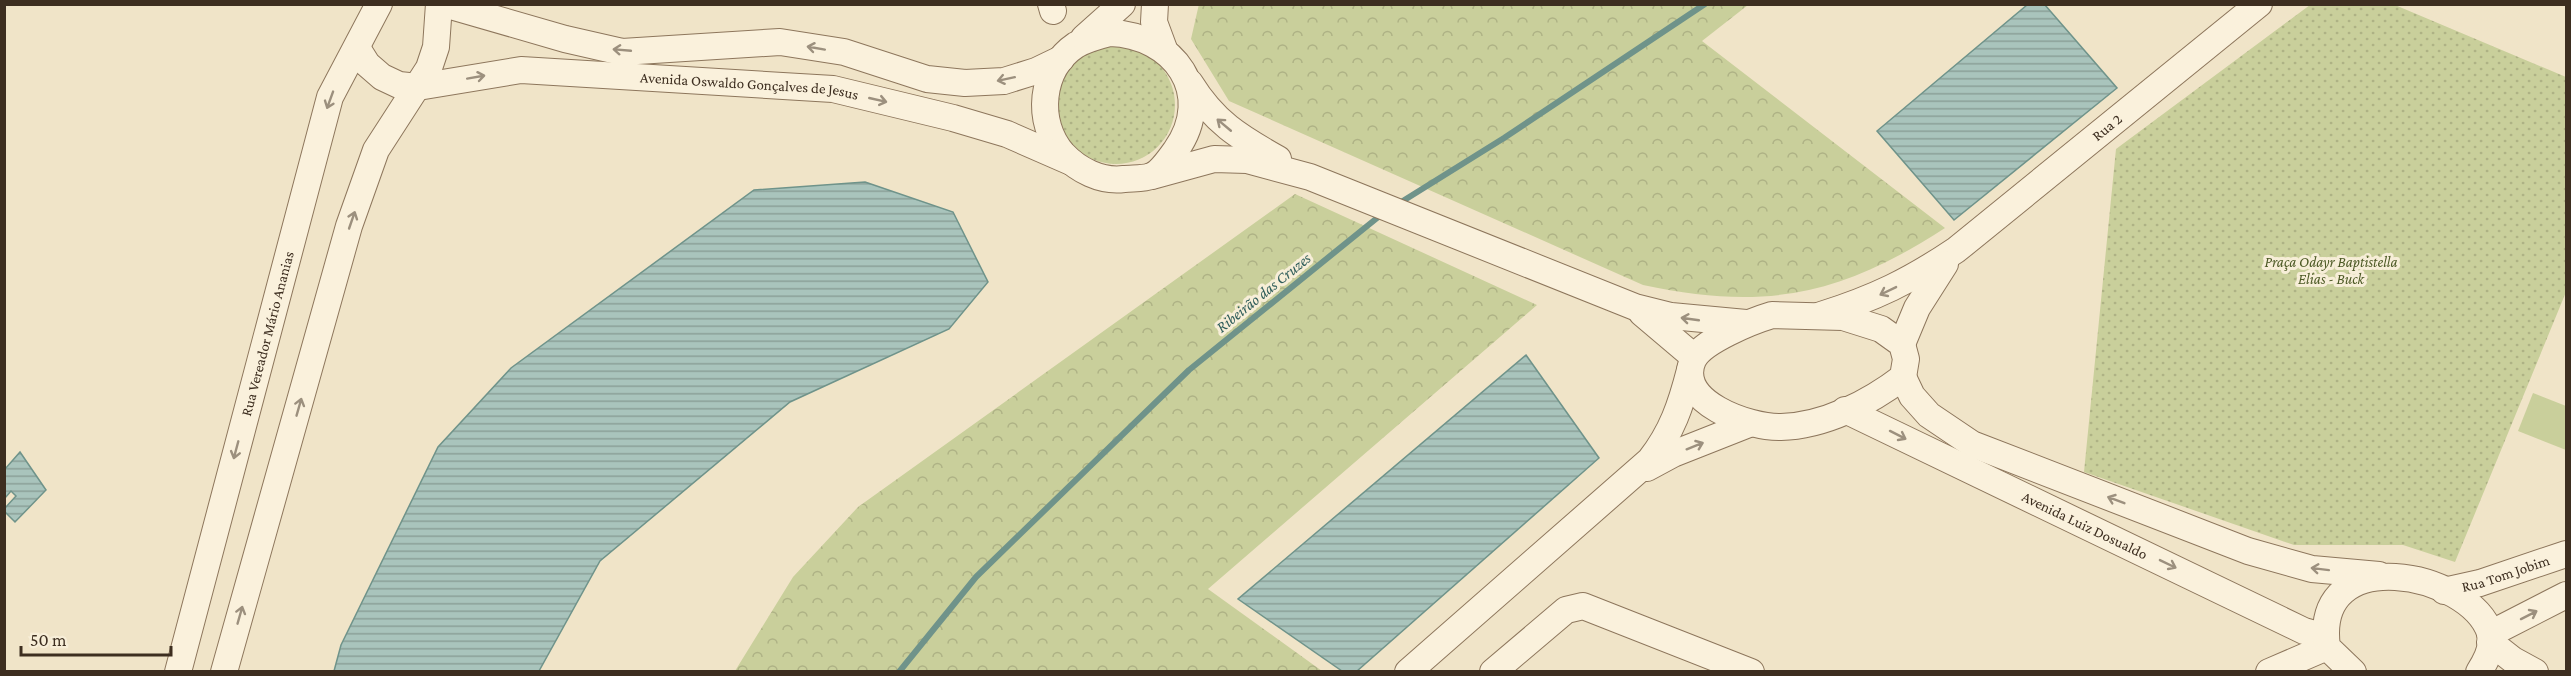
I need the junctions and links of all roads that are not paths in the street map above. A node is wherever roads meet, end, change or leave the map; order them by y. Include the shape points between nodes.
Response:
1 (379, 4) edge
2 (439, 4) edge
3 (444, 4) edge
4 (1122, 4) edge
5 (1155, 4) edge
6 (2259, 4) edge
7 (357, 48) junction
8 (1164, 49) junction
9 (1068, 53) junction
10 (1183, 71) junction
11 (418, 87) junction
12 (1071, 162) junction
13 (1152, 176) junction
14 (1310, 177) junction
15 (1956, 250) junction
16 (1635, 307) junction
17 (1821, 315) junction
18 (1746, 323) junction
19 (1902, 344) junction
20 (1692, 364) junction
21 (1903, 377) junction
22 (1845, 410) junction
23 (1749, 424) junction
24 (1623, 481) junction
25 (2564, 561) edge
26 (2379, 575) junction
27 (2444, 591) junction
28 (2566, 595) edge
29 (2490, 638) junction
30 (2327, 642) junction
31 (178, 672) edge
32 (224, 672) edge
33 (1408, 672) edge
34 (1494, 672) edge
35 (1752, 672) edge
36 (2269, 672) edge
37 (2353, 672) edge
38 (2479, 672) edge
39 (2535, 672) edge

1 - 7 street, Rua Vereador Mário Ananias
2 - 11 street via 436,47
9 -> 3 street, Avenida Oswaldo Gonçalves de Jesus via 1036,71 1004,81 966,83 927,79 844,52 780,42 622,52
4 - 9 street, Avenida Oswaldo Gonçalves de Jesus
5 - 8 street via 1154,22
6 - 15 street, Rua 2
7 - 11 street via 382,77 399,85
7 -> 31 street, Rua Vereador Mário Ananias via 330,97
8 - 9 street via 1130,33 1101,35
8 - 10 street
9 - 12 street via 1049,79 1044,101 1046,124 1055,145
10 - 13 street via 1190,93 1191,116 1184,138
14 -> 10 street via 1222,125
11 -> 12 street, Avenida Oswaldo Gonçalves de Jesus via 521,70 833,89 1007,134
32 -> 11 street via 349,226 376,150
12 - 13 street via 1101,178
13 - 14 street via 1214,159 1247,160
14 - 16 street
15 -> 17 street, Rua 2 via 1915,278 1878,296
15 - 19 street, Rua 2 via 1935,277
18 -> 16 street via 1671,316
16 - 20 street
17 - 18 street via 1772,315
17 - 19 street via 1843,317 1881,329
18 - 20 street via 1722,336
19 - 21 street via 1906,359
20 - 23 street via 1692,386 1704,399
20 - 24 street via 1680,411 1666,440 1650,460
21 - 22 street via 1875,398
26 -> 21 street, Avenida Luiz Dosualdo via 2312,569 2248,551 1972,444 1929,415 1912,396
22 - 23 street via 1783,427
22 -> 30 street, Avenida Luiz Dosualdo
24 -> 23 street via 1673,454
24 - 33 street
25 - 27 street, Rua Tom Jobim
26 - 27 street, Avenida Luiz Dosualdo via 2412,580
26 - 30 street via 2343,592 2328,618
27 - 29 street, Avenida Luiz Dosualdo via 2481,617
29 -> 28 street
29 - 38 street via 2490,651
29 - 39 street via 2512,660
30 - 36 street
30 - 37 street
34 - 35 street via 1566,610 1577,606 1594,608

